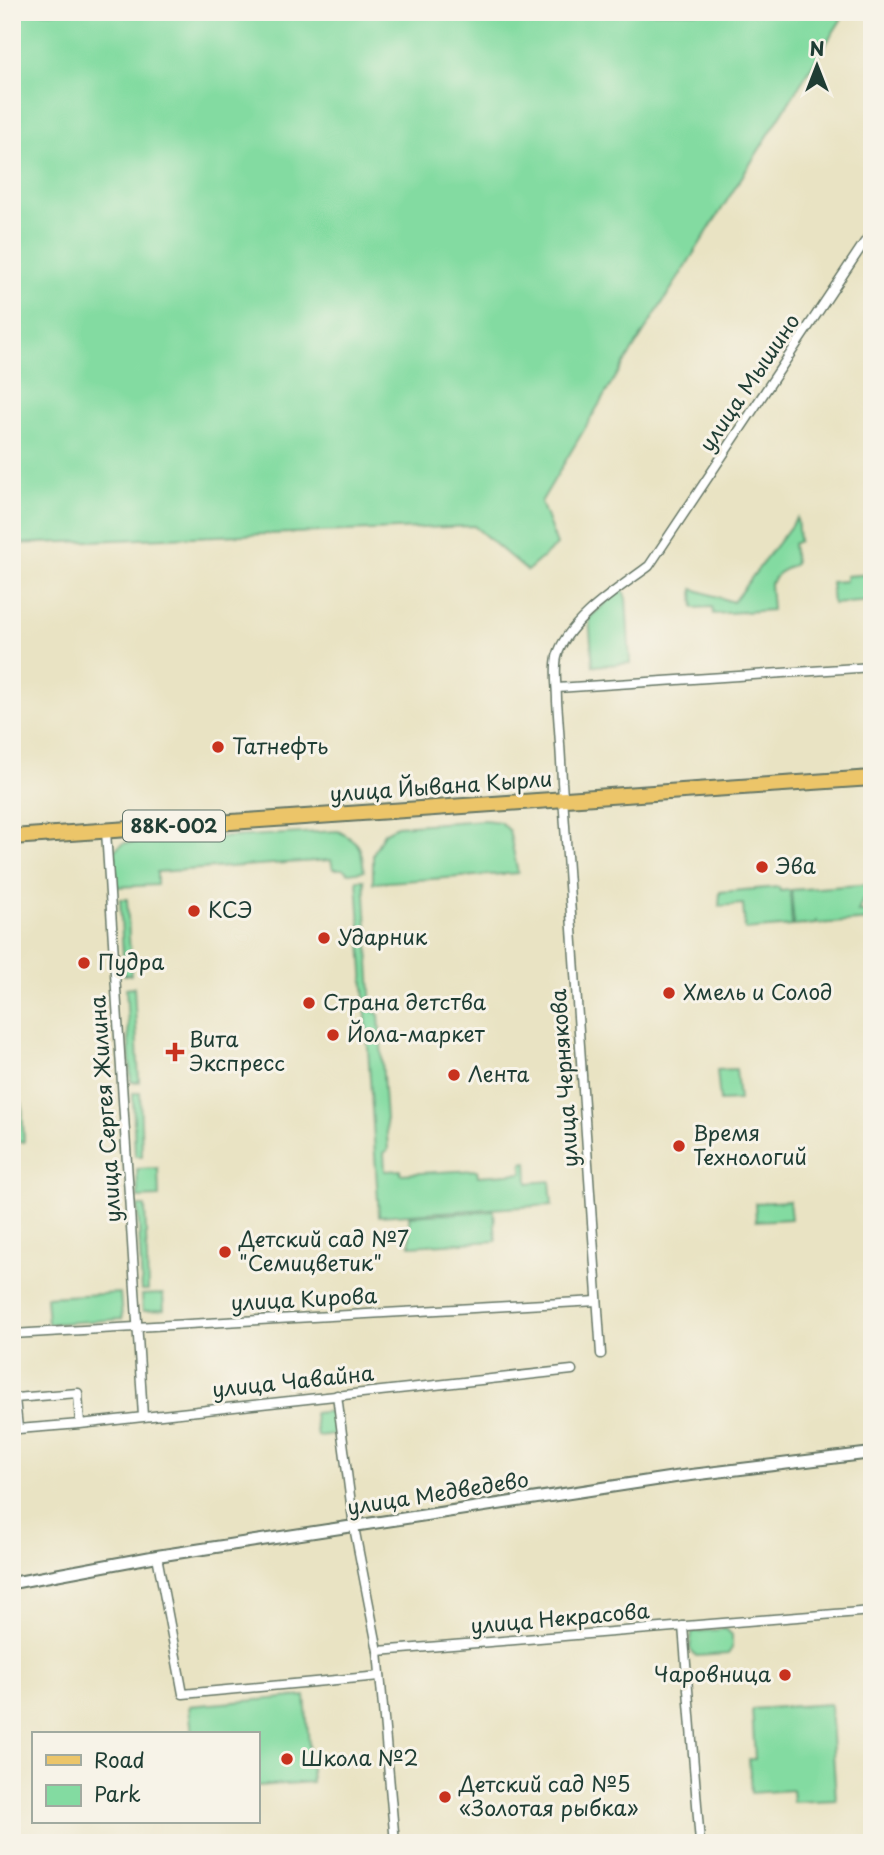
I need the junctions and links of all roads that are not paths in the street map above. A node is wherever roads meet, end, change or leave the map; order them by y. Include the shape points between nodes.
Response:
1 (872, 231) edge
2 (872, 667) edge
3 (557, 688) junction
4 (872, 778) edge
5 (564, 799) junction
6 (106, 831) junction
7 (12, 837) edge
8 (597, 1301) junction
9 (139, 1326) junction
10 (12, 1334) edge
11 (601, 1354) dead end
12 (572, 1370) dead end
13 (337, 1395) junction
14 (143, 1416) junction
15 (80, 1424) junction
16 (872, 1453) edge
17 (354, 1527) junction
18 (157, 1556) junction
19 (12, 1583) edge
20 (872, 1611) edge
21 (683, 1626) junction
22 (378, 1651) junction
23 (380, 1676) junction
24 (396, 1843) edge
25 (700, 1843) edge

1 - 3 street, улица Мышино via 649,566 623,582 564,642 558,656
2 - 3 street
3 - 5 street, улица Чернякова
4 - 5 main road, улица Йывана Кырли / 88К-002
5 - 6 main road, улица Йывана Кырли / 88К-002
5 - 8 street, улица Чернякова
6 - 7 main road, улица Йывана Кырли / 88К-002
6 - 9 street, улица Сергея Жилина
8 - 9 street, улица Кирова
8 - 11 street, улица Чернякова
9 - 10 street, улица Кирова
9 - 14 street, улица Сергея Жилина
12 - 13 street, улица Чавайна
13 - 14 street, улица Чавайна
13 - 17 street
14 - 15 street, улица Чавайна
15 - 15 street, улица Чавайна via 78,1393 15,1398 18,1429
16 - 17 street, улица Медведево via 675,1477
17 - 18 street, улица Медведево
17 - 22 street
18 - 19 street, улица Медведево
18 - 23 street via 183,1694
20 - 21 street, улица Некрасова
21 - 22 street, улица Некрасова
21 - 25 street
22 - 23 street
23 - 24 street

